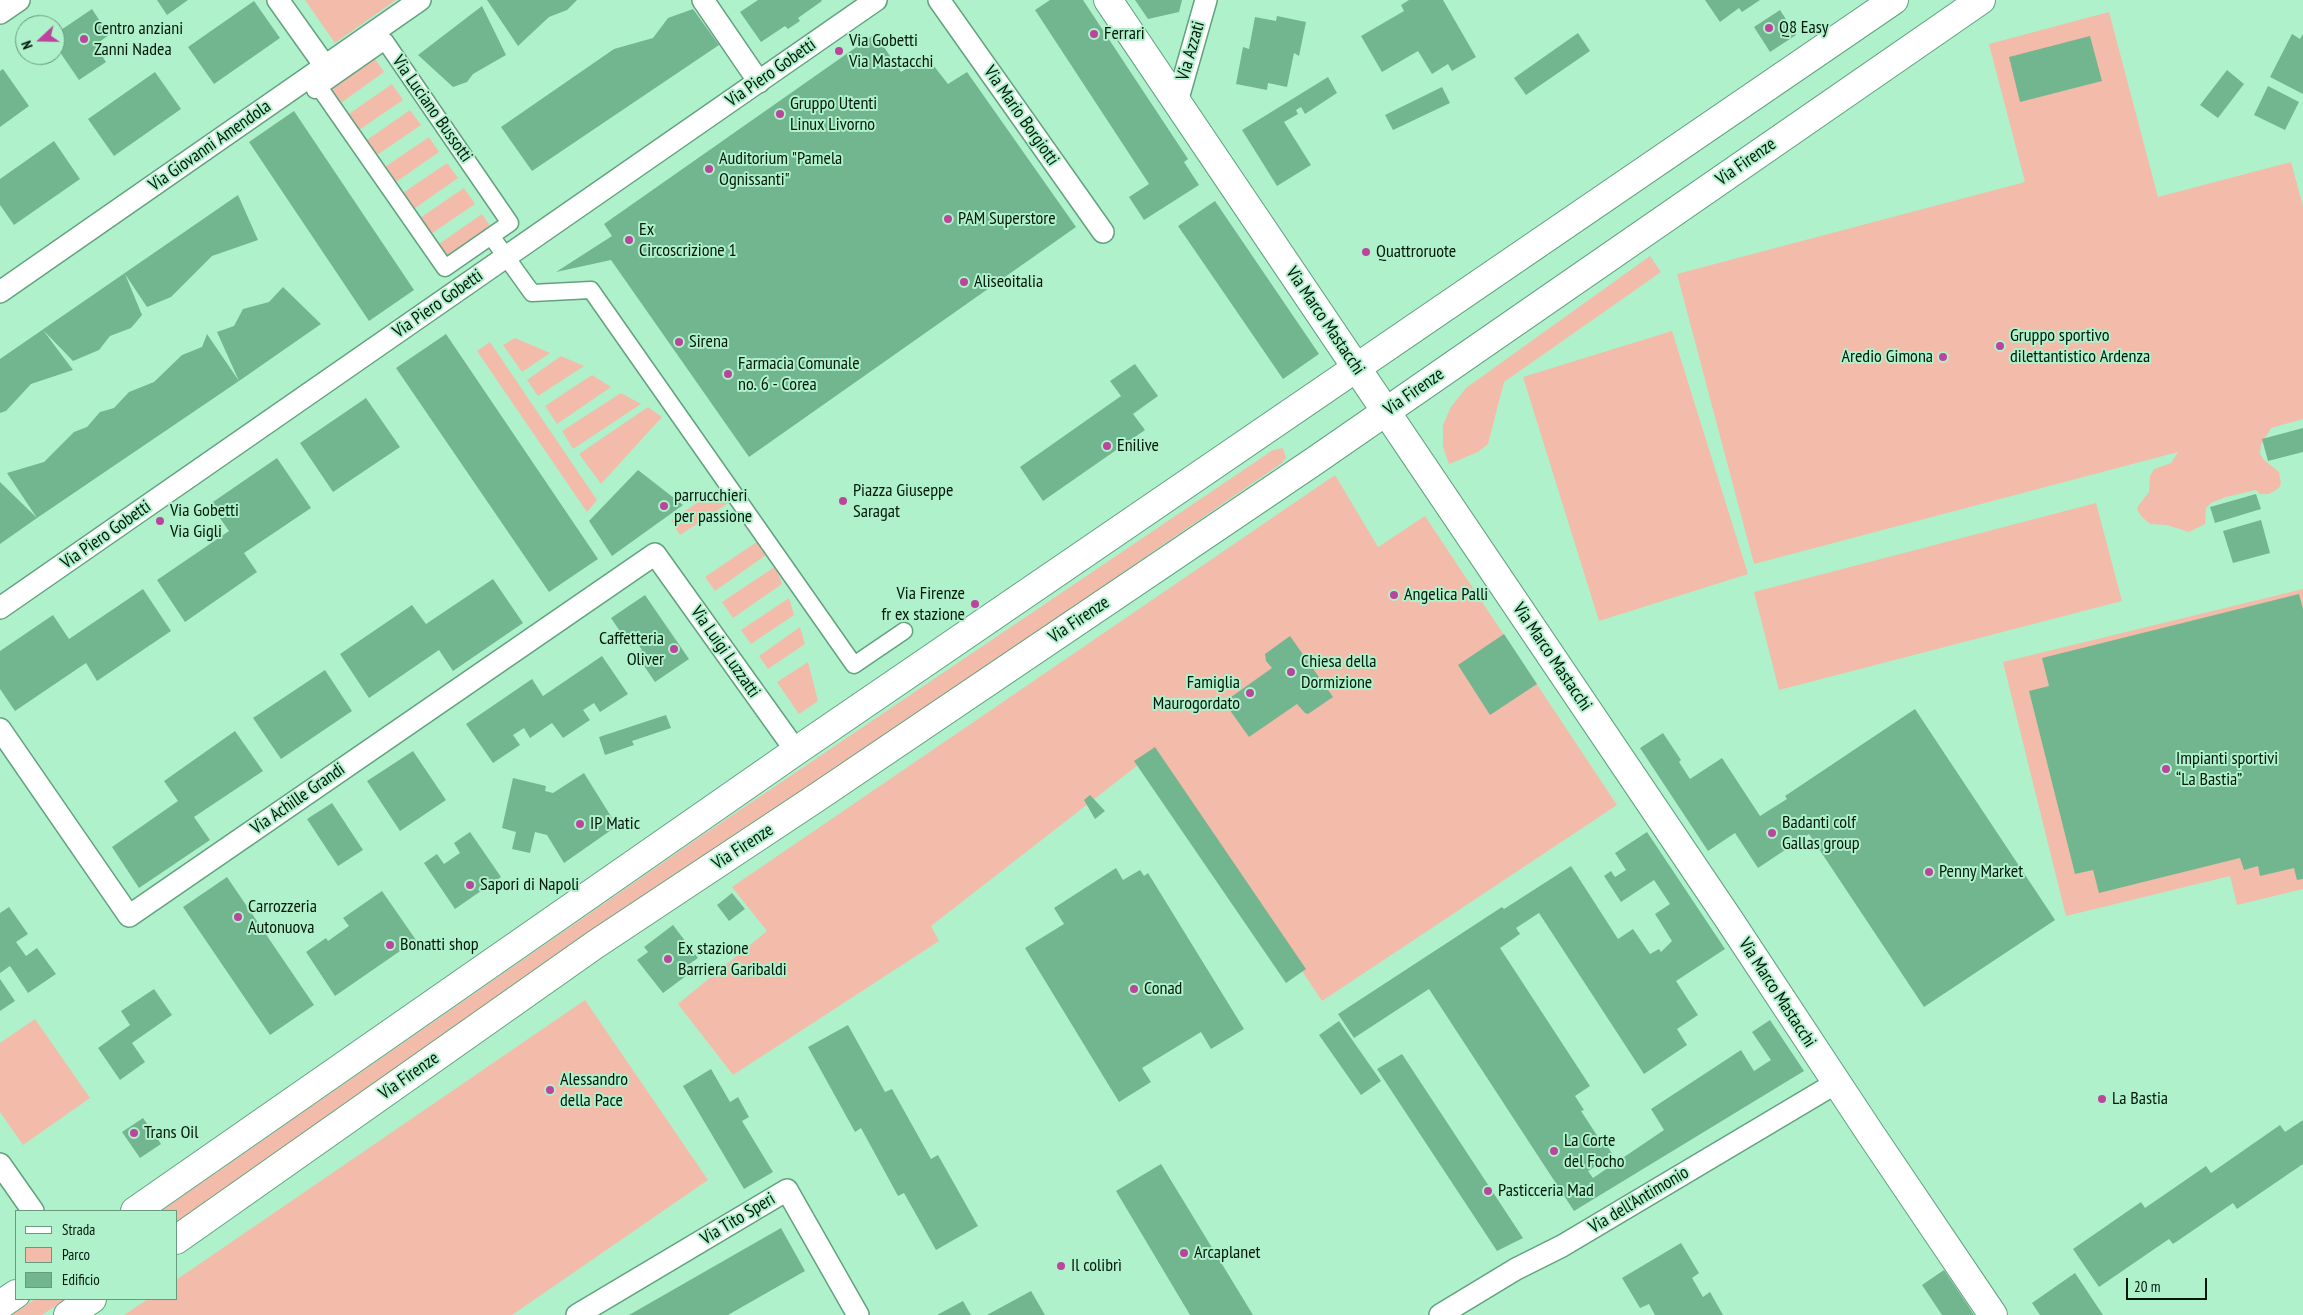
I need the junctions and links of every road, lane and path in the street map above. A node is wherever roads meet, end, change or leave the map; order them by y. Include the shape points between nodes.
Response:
1 (19, 0) edge
2 (278, 0) edge
3 (420, 0) edge
4 (703, 0) edge
5 (876, 0) edge
6 (939, 0) edge
7 (1108, 0) edge
8 (1206, 0) edge
9 (1894, 0) edge
10 (1981, 0) edge
11 (0, 13) edge
12 (325, 66) junction
13 (759, 82) junction
14 (1177, 102) junction
15 (1103, 232) dead end
16 (491, 236) junction
17 (507, 256) junction
18 (0, 292) edge
19 (1357, 369) junction
20 (1387, 412) junction
21 (655, 554) joint
22 (0, 608) edge
23 (904, 631) dead end
24 (0, 729) edge
25 (796, 751) junction
26 (1836, 1083) junction
27 (0, 1164) edge
28 (32, 1210) edge
29 (136, 1210) edge
30 (178, 1239) edge
31 (15, 1295) edge
32 (90, 1300) edge
33 (0, 1306) edge
34 (588, 1312) edge
35 (68, 1315) edge
36 (858, 1315) edge
37 (1440, 1315) edge
38 (1993, 1315) edge

1 - 11 street
2 - 12 street
3 - 12 street, Via Giovanni Amendola
4 - 13 street
5 - 13 street, Via Piero Gobetti
6 - 15 street, Via Mario Borgiotti
7 - 14 main road, Via Marco Mastacchi
8 - 14 street, Via Azzati
9 - 19 main road
10 - 20 main road, Via Firenze
12 - 18 street, Via Giovanni Amendola
13 - 17 street, Via Piero Gobetti
14 - 19 main road, Via Marco Mastacchi
16 - 16 street, Via Luciano Bussotti via 445,268 317,89 385,41 510,223
16 - 17 street
17 - 22 street, Via Piero Gobetti
17 - 23 street via 532,293 591,290 854,666
19 - 20 main road, Via Marco Mastacchi
19 - 25 main road
20 - 26 main road, Via Marco Mastacchi
20 - 30 main road, Via Firenze via 596,944
21 - 24 street, Via Achille Grandi via 129,916
21 - 25 street, Via Luigi Luzzatti
25 - 29 main road
26 - 37 street, Via dell'Antimonio
26 - 38 main road, Via Marco Mastacchi
27 - 28 street
31 - 33 main road
32 - 35 main road
34 - 36 street, Via Tito Speri via 787,1190

